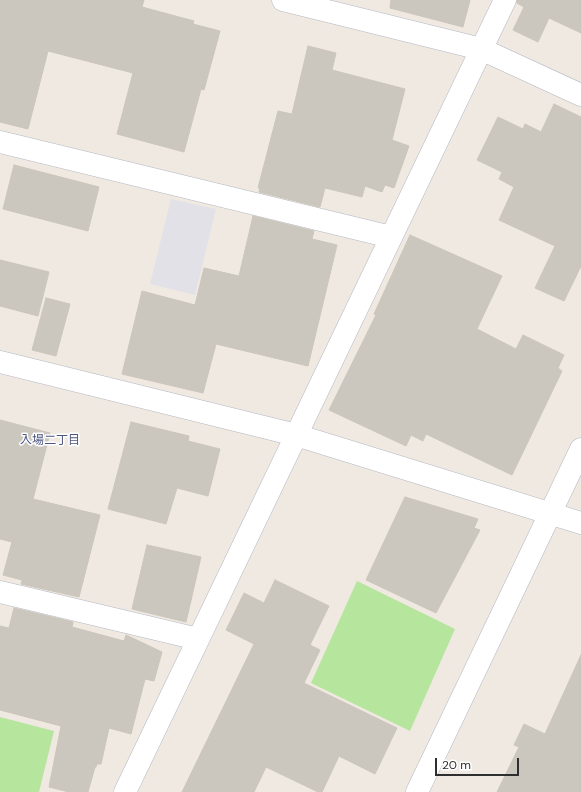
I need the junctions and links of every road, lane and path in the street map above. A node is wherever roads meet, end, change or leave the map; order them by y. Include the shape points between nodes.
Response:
1 (283, 0) edge
2 (505, 0) edge
3 (481, 48) junction
4 (581, 95) edge
5 (0, 142) edge
6 (391, 237) junction
7 (0, 362) edge
8 (296, 435) junction
9 (581, 449) edge
10 (550, 514) junction
11 (581, 523) edge
12 (0, 592) edge
13 (198, 639) junction
14 (125, 792) edge
15 (417, 792) edge

1 - 3 street
2 - 3 street
3 - 4 street
3 - 6 street
5 - 6 street
6 - 8 street
7 - 8 street
8 - 10 street
8 - 13 street
9 - 10 street
10 - 11 street
10 - 15 street
12 - 13 street
13 - 14 street

